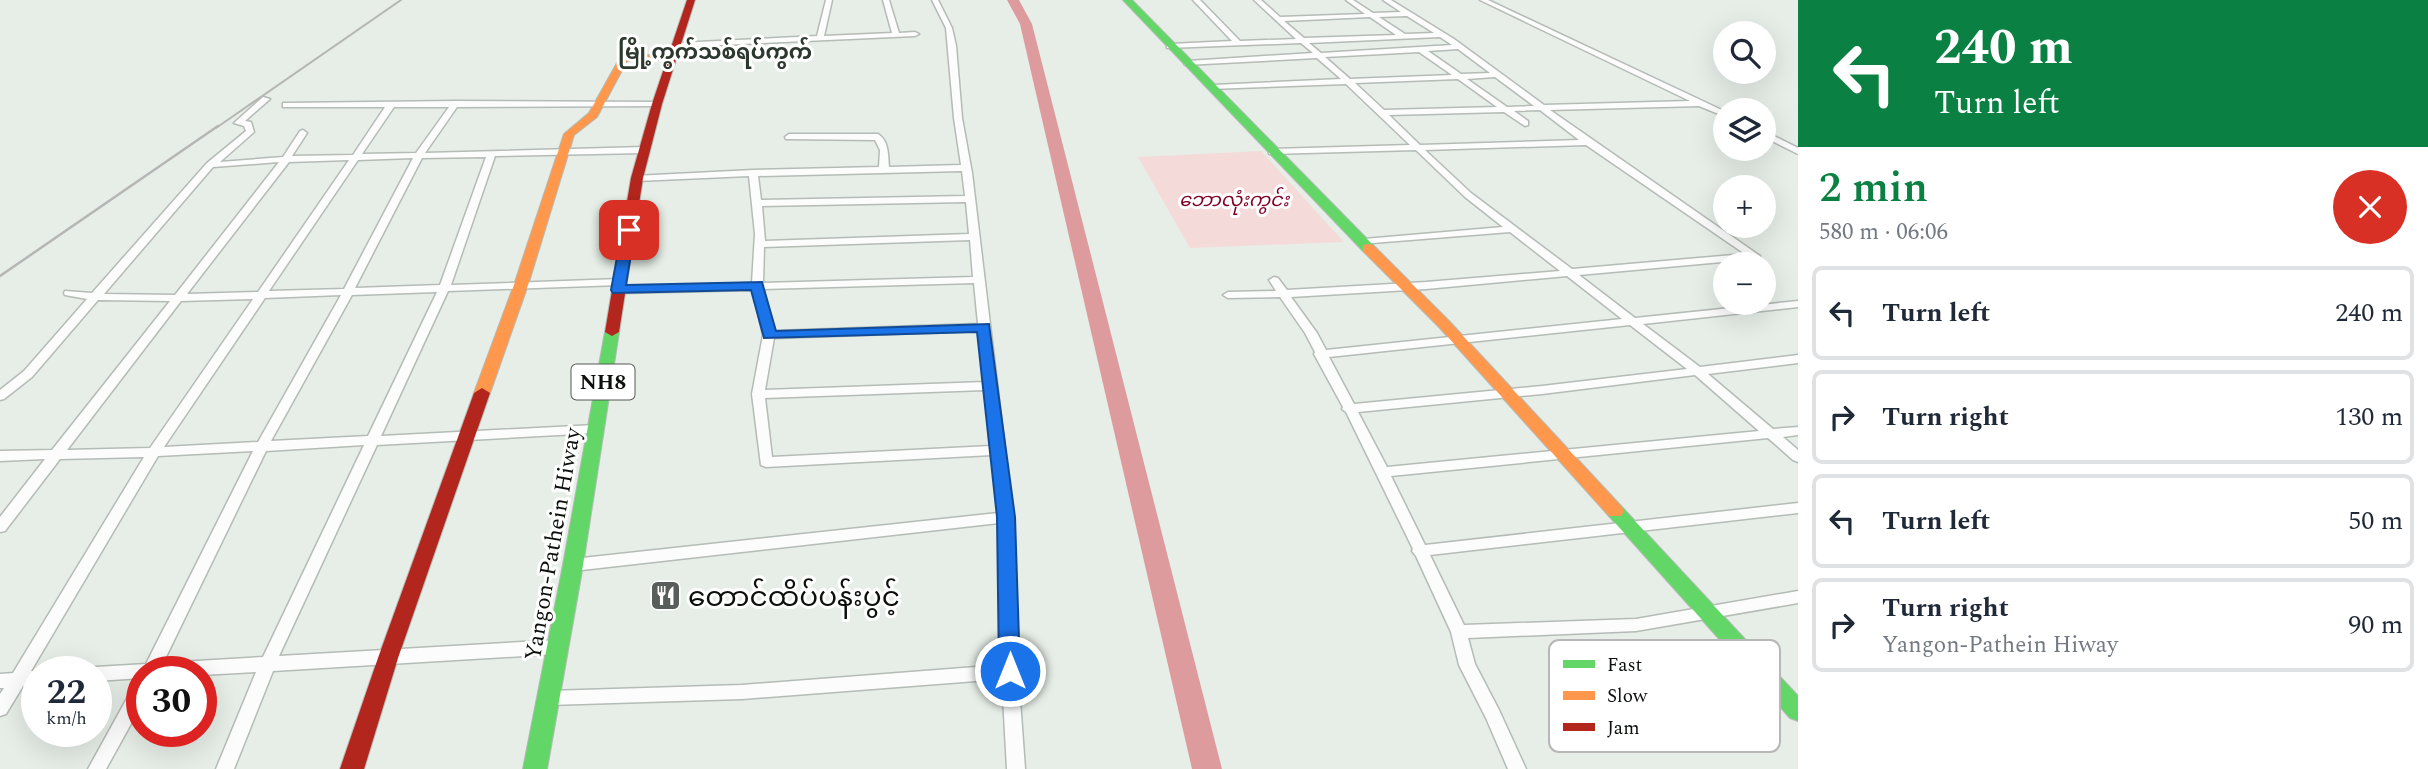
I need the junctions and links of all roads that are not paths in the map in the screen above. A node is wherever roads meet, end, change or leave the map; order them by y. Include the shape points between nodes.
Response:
1 (691, 0) edge
2 (829, 0) edge
3 (886, 0) edge
4 (935, 0) edge
5 (1128, 0) edge
6 (1196, 0) edge
7 (1257, 0) edge
8 (1271, 0) edge
9 (1349, 0) edge
10 (1386, 0) edge
11 (1483, 0) edge
12 (1408, 14) junction
13 (1369, 15) junction
14 (1278, 19) junction
15 (915, 34) dead end
16 (896, 35) junction
17 (1441, 35) junction
18 (1403, 37) junction
19 (820, 39) junction
20 (1304, 42) junction
21 (1240, 44) junction
22 (1170, 46) junction
23 (1459, 47) junction
24 (1421, 49) junction
25 (675, 51) junction
26 (1320, 55) junction
27 (1188, 63) junction
28 (1498, 75) junction
29 (1462, 77) junction
30 (1349, 82) junction
31 (1213, 87) junction
32 (266, 99) dead end
33 (456, 103) junction
34 (1702, 103) junction
35 (599, 104) junction
36 (657, 104) junction
37 (286, 105) dead end
38 (391, 105) junction
39 (1713, 108) edge
40 (1509, 109) junction
41 (1546, 109) junction
42 (1380, 113) junction
43 (1525, 122) dead end
44 (303, 133) dead end
45 (789, 137) dead end
46 (1776, 140) edge
47 (1588, 142) junction
48 (1414, 146) junction
49 (644, 150) junction
50 (1798, 151) edge
51 (1272, 152) junction
52 (492, 153) junction
53 (563, 153) junction
54 (419, 155) junction
55 (354, 157) junction
56 (286, 159) junction
57 (210, 164) junction
58 (966, 168) junction
59 (884, 169) junction
60 (753, 173) junction
61 (637, 178) junction
62 (970, 199) junction
63 (757, 203) junction
64 (1513, 229) junction
65 (974, 237) junction
66 (1364, 242) junction
67 (760, 244) junction
68 (1566, 272) junction
69 (979, 280) junction
70 (1274, 280) dead end
71 (521, 285) junction
72 (757, 285) junction
73 (619, 286) junction
74 (1407, 286) junction
75 (444, 289) junction
76 (69, 293) dead end
77 (347, 293) junction
78 (1284, 294) junction
79 (1228, 295) dead end
80 (258, 296) junction
81 (96, 297) junction
82 (178, 298) junction
83 (1798, 304) edge
84 (1633, 321) junction
85 (984, 327) junction
86 (769, 335) junction
87 (1458, 341) junction
88 (1320, 354) junction
89 (1798, 359) edge
90 (1696, 370) junction
91 (991, 386) junction
92 (758, 394) junction
93 (1506, 394) junction
94 (0, 396) edge
95 (1348, 409) junction
96 (595, 429) junction
97 (1798, 431) edge
98 (468, 434) junction
99 (1770, 434) junction
100 (372, 439) junction
101 (262, 446) junction
102 (998, 450) junction
103 (154, 452) junction
104 (54, 454) junction
105 (1561, 454) junction
106 (0, 456) edge
107 (1798, 457) edge
108 (1381, 472) junction
109 (1798, 508) edge
110 (1006, 517) junction
111 (0, 527) edge
112 (1631, 529) junction
113 (1419, 551) junction
114 (573, 565) junction
115 (1798, 597) edge
116 (1706, 611) junction
117 (1459, 632) junction
118 (1733, 640) edge
119 (558, 647) junction
120 (157, 656) edge
121 (388, 658) junction
122 (268, 663) junction
123 (217, 666) edge
124 (1010, 671) junction
125 (19, 679) junction
126 (0, 681) edge
127 (1780, 691) edge
128 (548, 698) junction
129 (0, 709) edge
130 (1798, 711) edge
131 (126, 716) edge
132 (97, 769) edge
133 (225, 769) edge
134 (352, 769) edge
135 (535, 769) edge
136 (1016, 769) edge
137 (1517, 769) edge

1 - 25 main road, Yangon-Pathein Hiway / NH8
2 - 19 street
3 - 16 street
4 - 58 street via 952,46
5 - 22 main road
6 - 21 street
7 - 8 street
7 - 14 street
9 - 13 street
10 - 12 street
11 - 34 street
12 - 13 street
12 - 17 street
13 - 14 street
13 - 18 street
14 - 20 street
15 - 16 street
16 - 19 street
17 - 18 street
17 - 23 street
18 - 20 street
18 - 24 street
19 - 25 street
20 - 21 street
20 - 26 street
21 - 22 street
22 - 27 main road
23 - 24 street
23 - 28 street
24 - 26 street
24 - 29 street
25 - 35 main road via 624,58
25 - 36 main road, Yangon-Pathein Hiway / NH8
26 - 27 street
26 - 30 street
27 - 31 main road
28 - 29 street
28 - 41 street
29 - 30 street
29 - 40 street
30 - 31 street
30 - 42 street
31 - 51 main road
32 - 57 street via 238,123 248,124 250,132
33 - 35 street
33 - 38 street
33 - 54 street
34 - 39 street
34 - 41 street
35 - 36 street
35 - 53 main road via 593,115 569,134
36 - 49 main road, Yangon-Pathein Hiway / NH8
37 - 38 street
38 - 55 street
40 - 41 street
40 - 42 street
40 - 43 street
41 - 47 street
42 - 48 street
44 - 56 street
45 - 59 street via 878,137 884,150
46 - 50 street
47 - 48 street
47 - 68 street via 1755,256
48 - 51 street
48 - 64 street
49 - 53 street
49 - 61 main road, Yangon-Pathein Hiway / NH8
51 - 66 main road
52 - 53 street
52 - 54 street
52 - 75 street
53 - 71 main road
54 - 55 street
54 - 77 street
55 - 56 street
55 - 80 street
56 - 57 street
56 - 82 street
57 - 81 street
58 - 59 street
58 - 62 street
59 - 60 street
60 - 61 street
60 - 63 street
61 - 73 main road, Yangon-Pathein Hiway / NH8
62 - 63 street
62 - 65 street
63 - 67 street
64 - 66 street
64 - 68 street
65 - 67 street
65 - 69 street
66 - 74 main road
67 - 72 street
68 - 74 street
68 - 84 street
69 - 72 street
69 - 85 street
70 - 78 street
71 - 73 street
71 - 75 street
71 - 98 main road
72 - 73 street
72 - 86 street
73 - 96 main road, Yangon-Pathein Hiway / NH8
74 - 78 street
74 - 87 main road
75 - 77 street
75 - 100 street
76 - 81 street
77 - 80 street
77 - 101 street
78 - 79 street
78 - 88 street
80 - 82 street
80 - 103 street
81 - 82 street
81 - 94 street via 28,374
82 - 104 street
83 - 84 street
84 - 87 street
84 - 90 street
85 - 86 street
85 - 91 street
86 - 92 street
87 - 88 street
87 - 93 main road
88 - 95 street
89 - 90 street
90 - 93 street
90 - 99 street
91 - 92 street
91 - 102 street
92 - 102 street via 766,462
93 - 95 street
93 - 105 main road
95 - 108 street
96 - 98 street
96 - 114 main road, Yangon-Pathein Hiway / NH8
97 - 99 street
98 - 100 street
98 - 121 main road
99 - 105 street
99 - 107 street
100 - 101 street
100 - 122 street
101 - 103 street
101 - 120 street
102 - 110 street
103 - 104 street
103 - 125 street
104 - 106 street
104 - 111 street
105 - 108 street
105 - 112 main road
108 - 113 street
109 - 112 street
110 - 114 street
110 - 124 street
112 - 113 street
112 - 116 main road
113 - 117 street
114 - 119 main road, Yangon-Pathein Hiway / NH8
115 - 116 street
116 - 117 street via 1636,625
116 - 118 main road
117 - 137 street via 1467,665
119 - 121 street
119 - 128 main road, Yangon-Pathein Hiway / NH8
121 - 122 street
121 - 134 main road
122 - 123 street
122 - 133 street
124 - 128 street via 742,692
124 - 136 street
125 - 126 street
125 - 129 street
127 - 130 main road
128 - 135 main road, Yangon-Pathein Hiway / NH8
131 - 132 street

